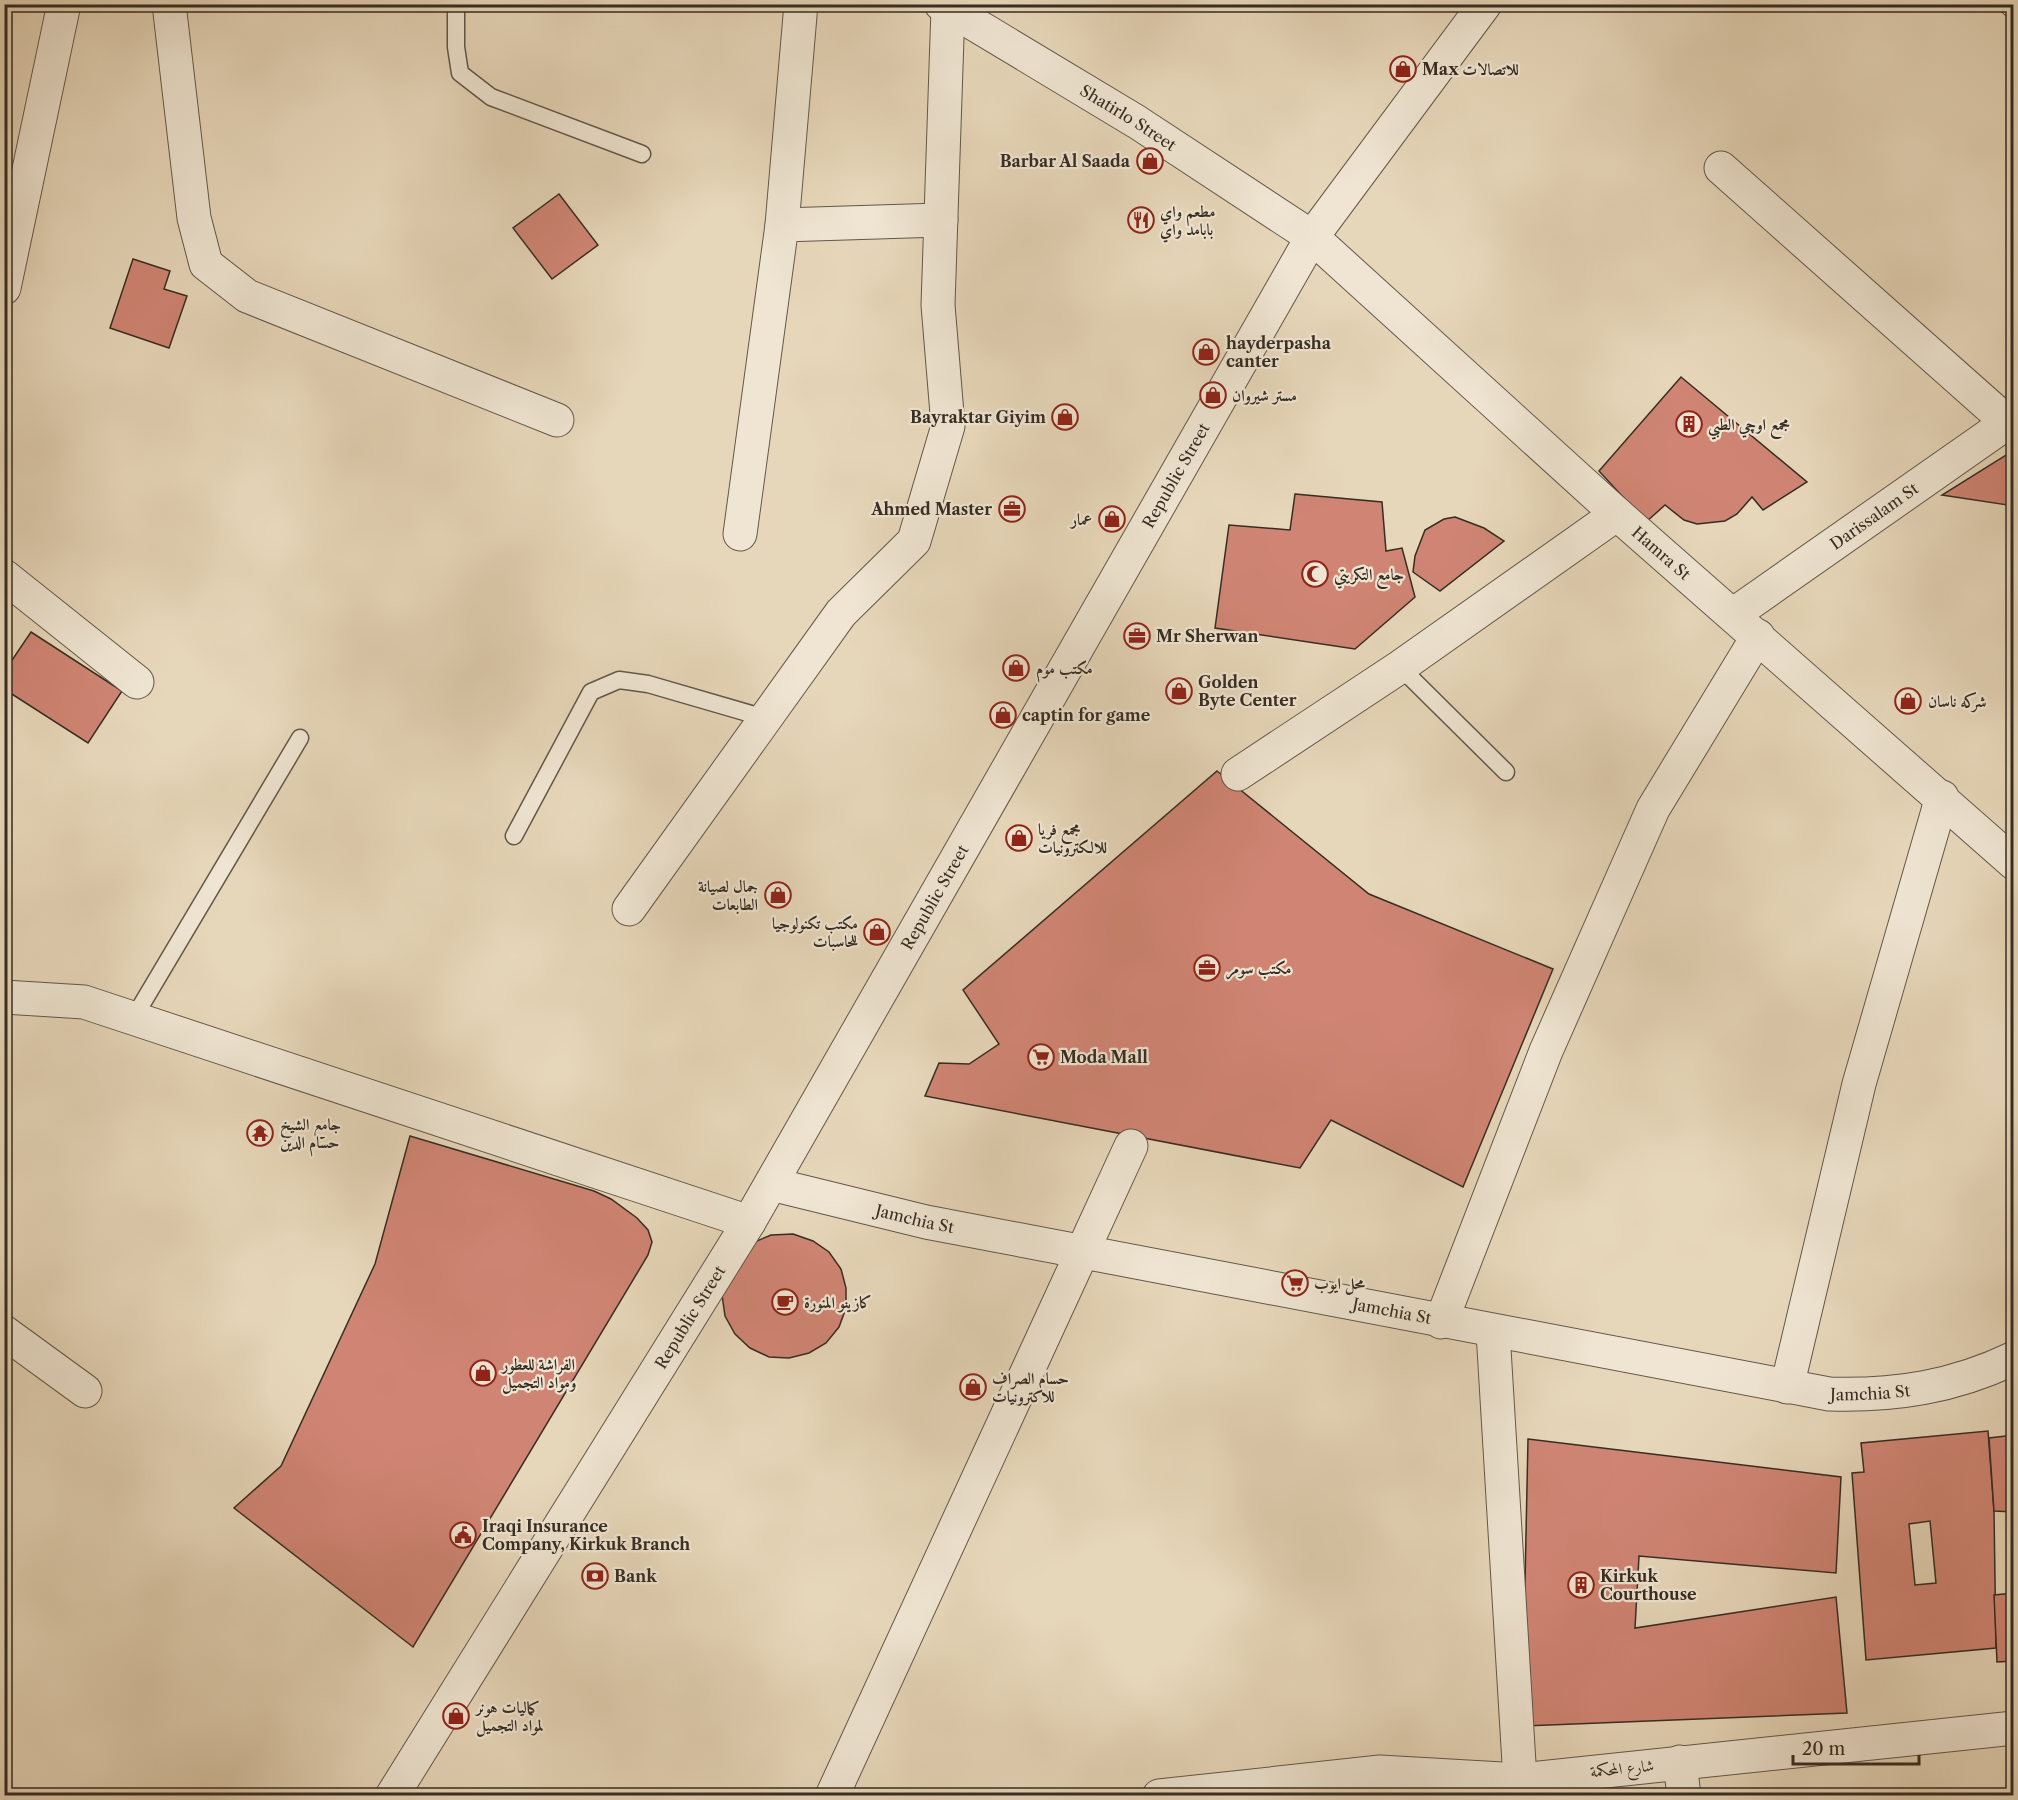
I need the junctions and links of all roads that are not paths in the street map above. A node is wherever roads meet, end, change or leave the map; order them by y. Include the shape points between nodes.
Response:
1 (64, 4) edge
2 (169, 4) edge
3 (456, 4) edge
4 (801, 4) edge
5 (1485, 4) edge
6 (944, 6) edge
7 (642, 154) dead end
8 (1721, 168) dead end
9 (941, 220) junction
10 (782, 225) junction
11 (1312, 237) junction
12 (4, 288) edge
13 (557, 420) dead end
14 (2010, 420) edge
15 (1617, 514) junction
16 (740, 534) dead end
17 (4, 576) edge
18 (1734, 614) junction
19 (1758, 636) junction
20 (1400, 667) junction
21 (137, 682) dead end
22 (765, 718) junction
23 (300, 738) dead end
24 (1506, 772) dead end
25 (1238, 774) dead end
26 (1941, 797) junction
27 (514, 836) dead end
28 (2013, 863) edge
29 (629, 909) dead end
30 (4, 997) edge
31 (133, 1019) junction
32 (1131, 1146) dead end
33 (771, 1184) junction
34 (749, 1222) junction
35 (1081, 1252) junction
36 (1441, 1322) junction
37 (4, 1332) edge
38 (1493, 1332) junction
39 (2013, 1358) edge
40 (1787, 1387) junction
41 (85, 1391) dead end
42 (2013, 1728) edge
43 (1680, 1762) junction
44 (1519, 1788) edge
45 (393, 1796) edge
46 (832, 1796) edge
47 (1159, 1796) edge
48 (1684, 1796) edge

1 - 12 street
2 - 13 street via 194,218 206,264 247,296
3 - 7 lane via 460,73 491,97
4 - 10 street
5 - 11 street, Republic Street
6 - 9 street
6 - 11 street, Shatirlo Street via 1137,122
8 - 14 street
9 - 10 street
9 - 22 street via 938,305 948,426 914,541 841,613
10 - 16 street
11 - 15 street, Hamra St
11 - 33 street, Republic Street
14 - 18 street, Darissalam St
15 - 18 street, Hamra St
15 - 20 street
17 - 21 street
18 - 19 street, Hamra St
19 - 26 street, Hamra St
19 - 36 street via 1653,809 1546,1051
20 - 24 lane
20 - 25 street
22 - 27 lane via 648,684 620,680 591,692
22 - 29 street
23 - 31 lane
26 - 28 street, Hamra St
26 - 40 street via 1859,1084
30 - 31 street via 84,1002
31 - 34 street
32 - 35 street
33 - 34 street, Republic Street
33 - 35 street, Jamchia St via 926,1222
34 - 45 street, Republic Street
35 - 36 street, Jamchia St
35 - 46 street
36 - 38 street, Jamchia St
37 - 41 street
38 - 40 street, Jamchia St
38 - 44 street
39 - 40 street, Jamchia St via 1958,1381 1916,1390 1862,1395
42 - 43 street, شارع المحكمة
43 - 44 street, شارع المحكمة
43 - 48 street
44 - 47 street, شارع المحكمة via 1380,1772

